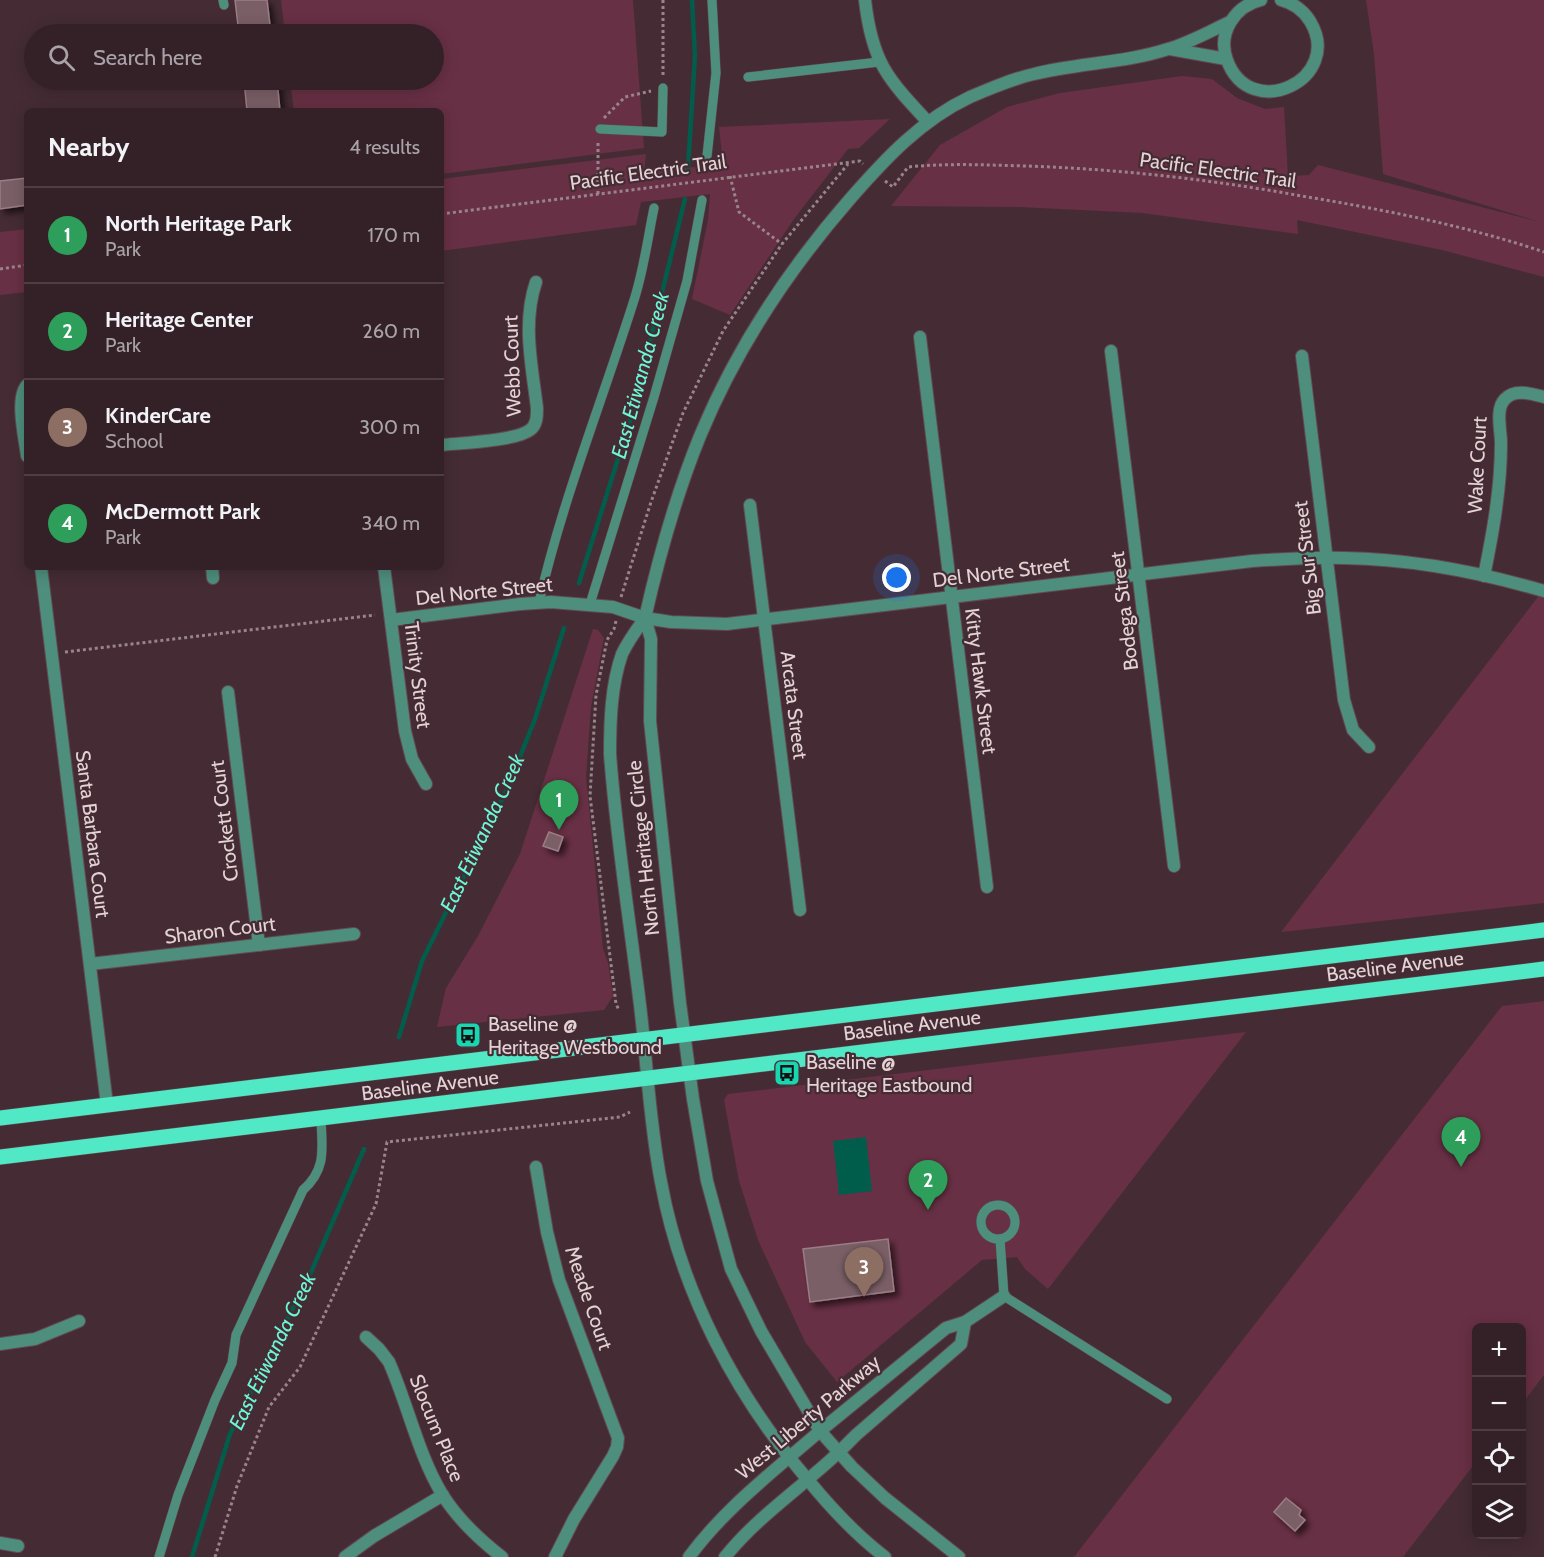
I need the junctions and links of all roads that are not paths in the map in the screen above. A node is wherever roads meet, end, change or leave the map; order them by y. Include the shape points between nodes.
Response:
1 (712, 0) edge
2 (865, 0) edge
3 (1281, 0) edge
4 (1257, 1) edge
5 (1296, 3) edge
6 (1230, 22) junction
7 (1169, 49) junction
8 (1226, 59) junction
9 (879, 62) junction
10 (748, 77) dead end
11 (663, 88) road end
12 (928, 122) junction
13 (600, 129) dead end
14 (707, 156) dead end
15 (702, 200) dead end
16 (654, 208) dead end
17 (536, 282) dead end
18 (920, 337) dead end
19 (1112, 351) dead end
20 (1302, 356) dead end
21 (24, 391) edge
22 (1544, 396) edge
23 (24, 428) edge
24 (444, 445) edge
25 (750, 505) dead end
26 (1327, 557) junction
27 (41, 570) edge
28 (384, 570) edge
29 (1139, 574) junction
30 (1484, 576) junction
31 (1544, 591) edge
32 (951, 598) junction
33 (545, 602) junction
34 (587, 604) junction
35 (645, 618) junction
36 (391, 620) junction
37 (764, 621) junction
38 (228, 692) dead end
39 (1369, 747) dead end
40 (426, 784) dead end
41 (1174, 866) dead end
42 (987, 887) dead end
43 (800, 909) dead end
44 (1544, 930) edge
45 (354, 934) dead end
46 (259, 945) junction
47 (90, 964) junction
48 (1544, 969) edge
49 (684, 1034) junction
50 (644, 1039) junction
51 (690, 1074) junction
52 (648, 1079) junction
53 (107, 1105) junction
54 (0, 1118) edge
55 (321, 1119) junction
56 (0, 1158) edge
57 (536, 1167) dead end
58 (1000, 1239) dead end
59 (1004, 1296) junction
60 (79, 1321) dead end
61 (965, 1322) junction
62 (366, 1337) dead end
63 (0, 1344) edge
64 (1167, 1399) dead end
65 (820, 1431) junction
66 (839, 1452) junction
67 (789, 1458) junction
68 (808, 1481) junction
69 (443, 1495) junction
70 (0, 1543) edge
71 (18, 1546) dead end
72 (882, 1556) edge
73 (159, 1557) edge
74 (345, 1557) edge
75 (502, 1557) edge
76 (555, 1557) edge
77 (689, 1557) edge
78 (725, 1557) edge
79 (959, 1557) edge

1 - 14 lane via 716,73
2 - 9 street
3 - 5 street
4 - 6 street via 1245,6
5 - 8 street via 1314,28 1317,41 1317,54 1304,78 1280,91 1266,92 1241,81
6 - 7 street
6 - 8 street via 1224,40
7 - 8 street
7 - 12 street, North Heritage Circle via 1034,74 968,98
9 - 10 lane
9 - 12 street via 896,88
11 - 13 lane via 662,132
12 - 35 street, North Heritage Circle via 901,143 830,222 792,272 734,365 700,436 674,509
15 - 34 lane via 687,281 654,398
16 - 33 lane via 635,295 557,532
17 - 24 street, Webb Court via 528,316 537,408 532,429 513,437
18 - 32 street, Kitty Hawk Street
19 - 29 street, Bodega Street
20 - 26 street, Big Sur Street
21 - 23 street
22 - 30 street, Wake Court via 1516,392 1503,400 1500,407 1496,514
25 - 37 street, Arcata Street
26 - 29 street, Del Norte Street
26 - 30 street, Del Norte Street via 1393,561
26 - 39 street, Big Sur Street via 1347,715 1353,730
27 - 47 street, Santa Barbara Court
28 - 36 street, Trinity Street
29 - 32 street, Del Norte Street
29 - 41 street, Bodega Street
30 - 31 street, Del Norte Street
32 - 37 street, Del Norte Street
32 - 42 street, Kitty Hawk Street
33 - 34 street, Del Norte Street
33 - 36 street, Del Norte Street
34 - 35 street, Del Norte Street
35 - 37 street, Del Norte Street via 709,625
35 - 49 street, North Heritage Circle via 651,639 649,702 653,752
35 - 50 street, North Heritage Circle via 622,656 610,729 612,777
36 - 40 street, Trinity Street via 405,731 412,759
37 - 43 street, Arcata Street
38 - 46 street, Crockett Court
44 - 49 main road, Baseline Avenue
45 - 46 street, Sharon Court
46 - 47 street, Sharon Court
47 - 53 street, Santa Barbara Court
48 - 51 main road, Baseline Avenue
49 - 50 main road, Baseline Avenue
49 - 51 street, North Heritage Circle
50 - 52 street, North Heritage Circle
50 - 53 main road, Baseline Avenue
51 - 52 main road, Baseline Avenue
51 - 65 street, North Heritage Circle via 707,1181 731,1269 750,1311
52 - 55 main road, Baseline Avenue
52 - 67 street, North Heritage Circle via 661,1182 690,1283 739,1385
53 - 54 main road, Baseline Avenue
55 - 56 main road, Baseline Avenue
55 - 73 lane via 323,1158 312,1183 303,1190 236,1335 232,1364 178,1495
57 - 76 street, Meade Court via 559,1280 618,1438 613,1456
58 - 59 lane
59 - 61 street, West Liberty Parkway
59 - 64 lane
60 - 63 street via 35,1339
61 - 65 street, West Liberty Parkway via 946,1328
61 - 66 street via 961,1344
62 - 69 street, Slocum Place via 389,1362
65 - 66 street, North Heritage Circle
65 - 67 street, West Liberty Parkway
66 - 68 street
66 - 79 street, North Heritage Circle via 905,1516
67 - 68 street, North Heritage Circle
67 - 77 street, West Liberty Parkway via 725,1515
68 - 72 street, North Heritage Circle
68 - 78 street via 757,1521
69 - 74 street
69 - 75 street, Slocum Place via 480,1539
70 - 71 street

